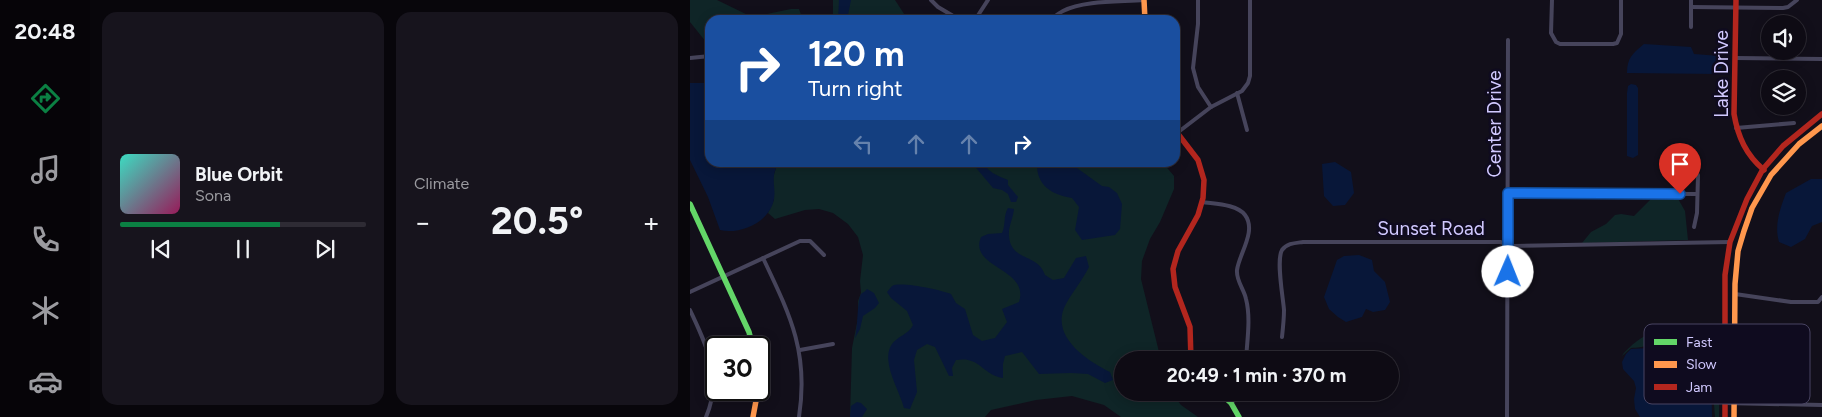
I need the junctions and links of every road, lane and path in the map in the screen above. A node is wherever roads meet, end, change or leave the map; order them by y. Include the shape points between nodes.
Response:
1 (930, 0) edge
2 (988, 0) edge
3 (1145, 0) edge
4 (1198, 0) edge
5 (1250, 0) edge
6 (1552, 0) edge
7 (1621, 0) edge
8 (1691, 0) edge
9 (1736, 0) edge
10 (1797, 0) edge
11 (1088, 2) edge
12 (1691, 7) junction
13 (1736, 8) junction
14 (952, 15) edge
15 (978, 15) edge
16 (1057, 15) edge
17 (1145, 15) edge
18 (1691, 27) dead end
19 (1508, 40) dead end
20 (705, 56) edge
21 (690, 58) edge
22 (1736, 58) junction
23 (1822, 59) edge
24 (1237, 93) junction
25 (1211, 107) junction
26 (1822, 114) edge
27 (1794, 123) dead end
28 (1822, 126) edge
29 (1736, 128) junction
30 (1180, 129) edge
31 (1247, 130) dead end
32 (1180, 138) edge
33 (1763, 169) junction
34 (1771, 174) junction
35 (1698, 175) dead end
36 (1508, 193) junction
37 (1697, 194) junction
38 (1202, 202) junction
39 (690, 204) edge
40 (1694, 227) dead end
41 (1730, 242) junction
42 (1508, 244) junction
43 (824, 255) dead end
44 (763, 258) junction
45 (723, 276) junction
46 (690, 292) edge
47 (1735, 294) junction
48 (1822, 298) edge
49 (690, 310) edge
50 (1726, 324) edge
51 (1735, 324) edge
52 (750, 336) edge
53 (1282, 338) dead end
54 (833, 344) dead end
55 (800, 350) junction
56 (1192, 351) edge
57 (1246, 351) edge
58 (756, 401) edge
59 (1231, 403) edge
60 (1725, 404) joint
61 (1734, 404) junction
62 (1822, 405) edge
63 (706, 417) edge
64 (753, 417) edge
65 (799, 417) edge
66 (1239, 417) edge
67 (1507, 417) edge
68 (1725, 417) edge
69 (1734, 417) edge

1 - 14 street
2 - 15 street
3 - 11 street
3 - 17 street
4 - 25 street via 1193,68 1198,86
5 - 24 street via 1250,76 1245,87
6 - 7 street via 1553,39 1560,44 1613,44 1621,34
8 - 12 street
9 - 13 street, Lake Drive
10 - 13 street via 1783,8
11 - 16 street
12 - 13 street
12 - 18 street
13 - 22 street, Lake Drive
19 - 36 street, Center Drive
20 - 21 street
22 - 23 street
22 - 29 street, Lake Drive
24 - 25 street
24 - 31 street
25 - 30 street
26 - 33 street via 1784,146
27 - 29 street
28 - 34 street via 1799,144
29 - 33 street, Lake Drive via 1743,149
32 - 38 street via 1200,165 1204,179
33 - 34 street, Lake Drive
33 - 41 street
34 - 47 street via 1752,208 1738,251
35 - 37 street
36 - 37 street
36 - 42 street, Center Drive
37 - 40 street
38 - 56 street via 1196,221 1175,258 1173,275 1189,324
38 - 57 street via 1240,211 1248,222 1248,237 1237,273 1248,308
39 - 45 street
41 - 42 street, Sunset Road
41 - 50 street
42 - 53 street, Sunset Road via 1291,244 1281,254
42 - 67 street, Center Drive
43 - 44 street via 805,241
44 - 45 street
44 - 55 street via 793,324
45 - 46 street
45 - 52 street
47 - 48 street via 1791,302 1818,302
47 - 51 street
49 - 63 street via 713,366 712,398
54 - 55 street
55 - 65 street via 802,389
58 - 64 street
59 - 66 street
60 - 61 street
60 - 68 street
61 - 62 street
61 - 69 street

